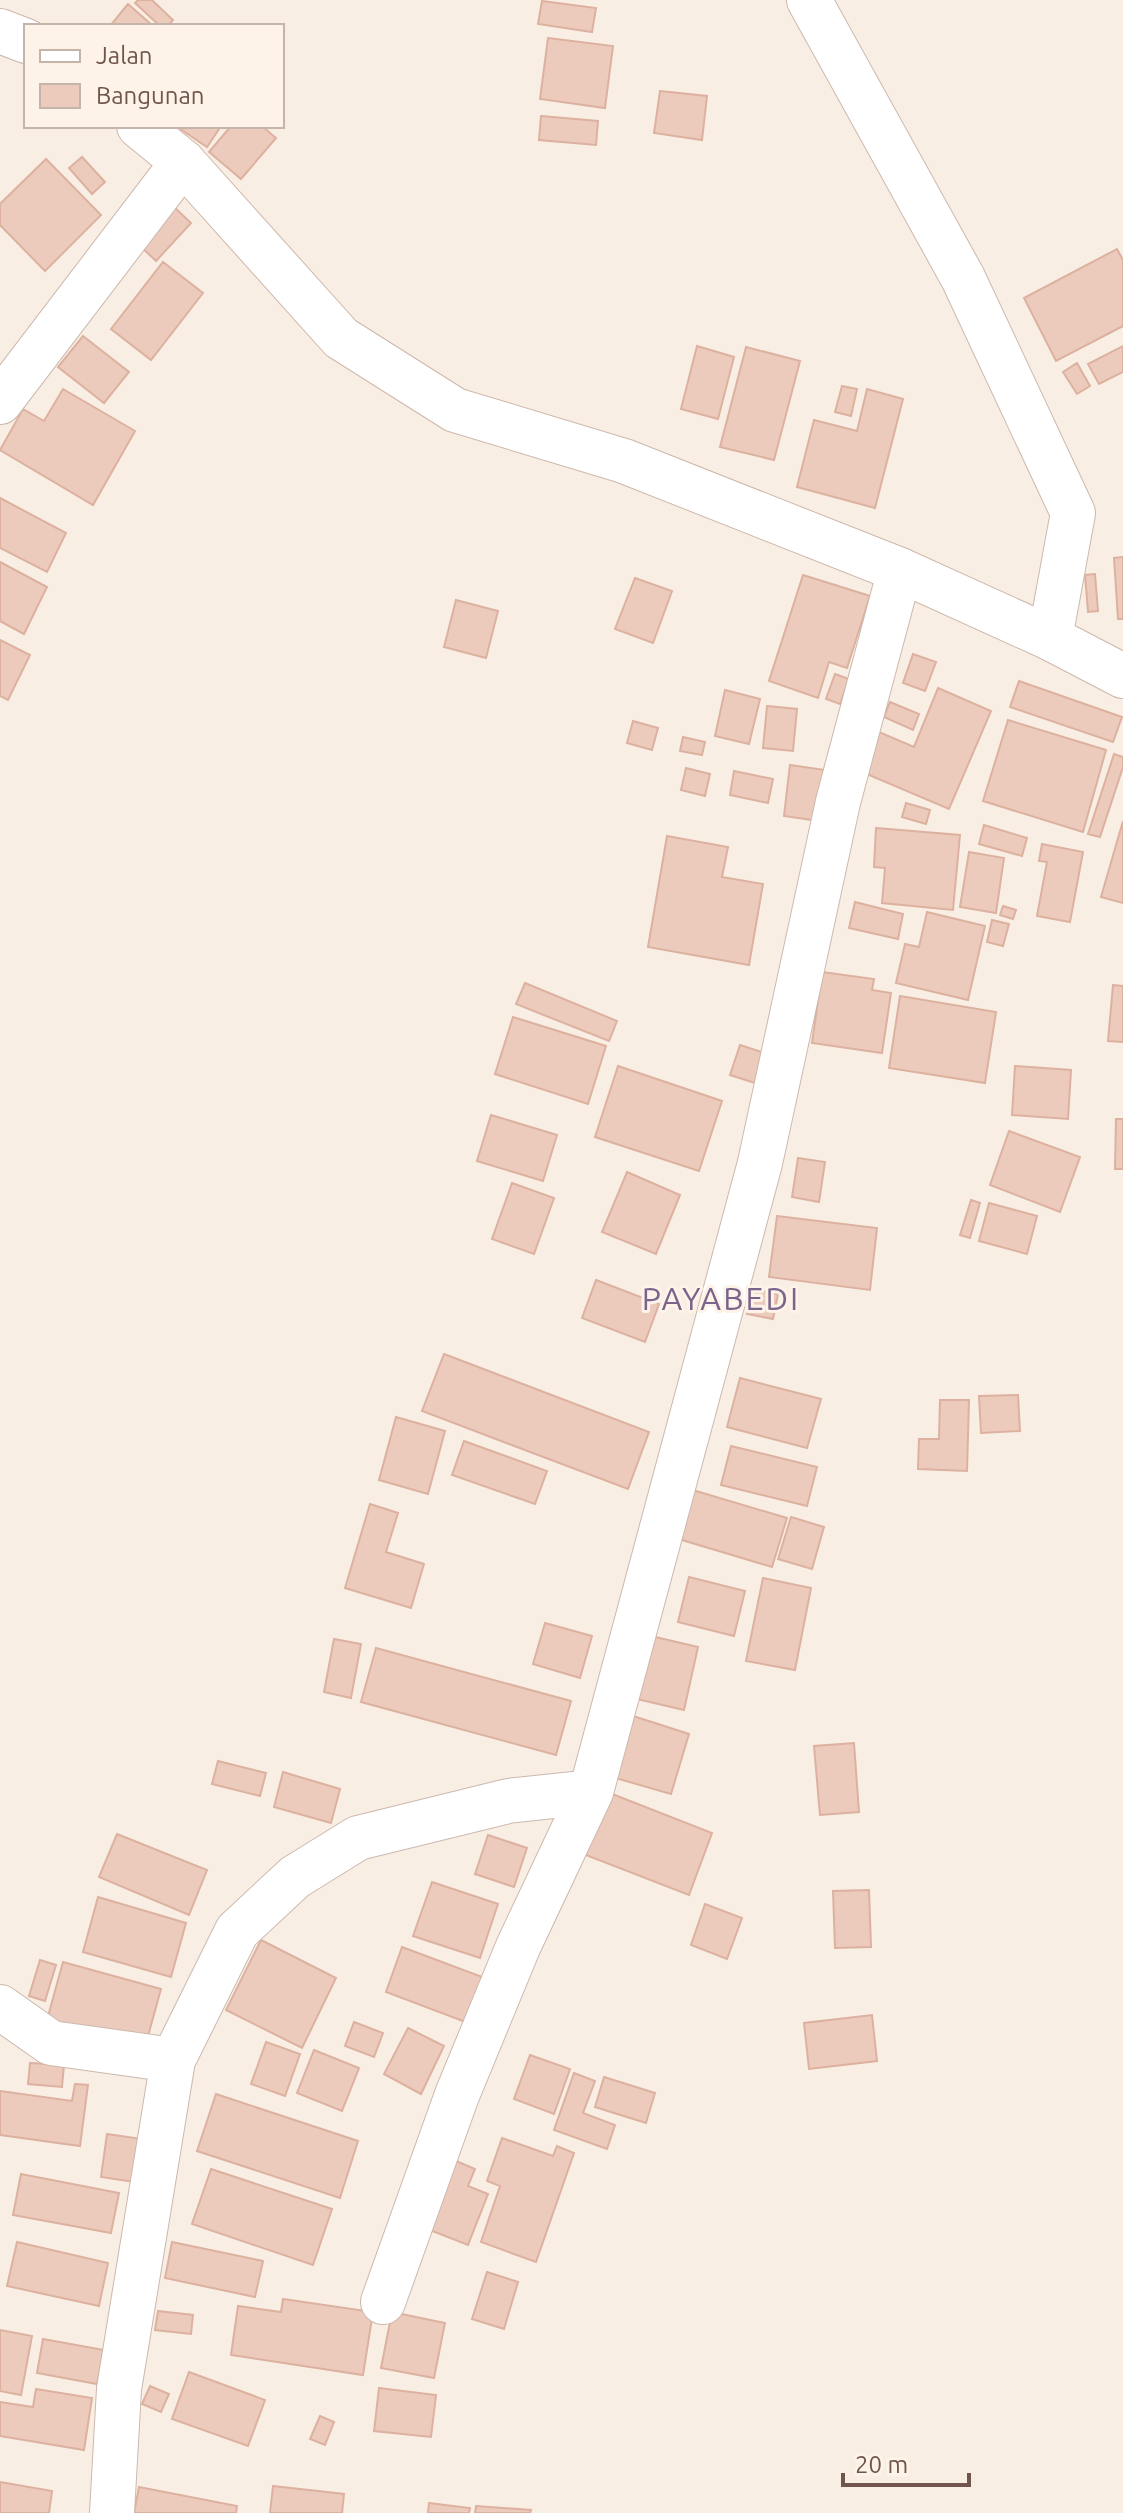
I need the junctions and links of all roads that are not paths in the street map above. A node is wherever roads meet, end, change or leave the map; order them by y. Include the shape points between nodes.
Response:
1 (809, 0) edge
2 (0, 31) edge
3 (24, 40) edge
4 (141, 128) edge
5 (183, 162) junction
6 (0, 402) edge
7 (900, 570) junction
8 (1050, 638) junction
9 (1123, 676) edge
10 (591, 1792) junction
11 (0, 2007) edge
12 (173, 2060) junction
13 (383, 2302) dead end
14 (112, 2513) edge

1 - 8 street via 963,278 1073,513
2 - 3 street
4 - 5 street
5 - 6 street
5 - 7 street via 341,338 455,410 624,461
7 - 8 street
7 - 10 street via 838,802 760,1163
8 - 9 street
10 - 12 street via 508,1801 358,1838 295,1877 237,1931
10 - 13 street via 512,1960
11 - 12 street via 51,2043
12 - 14 street via 119,2389

